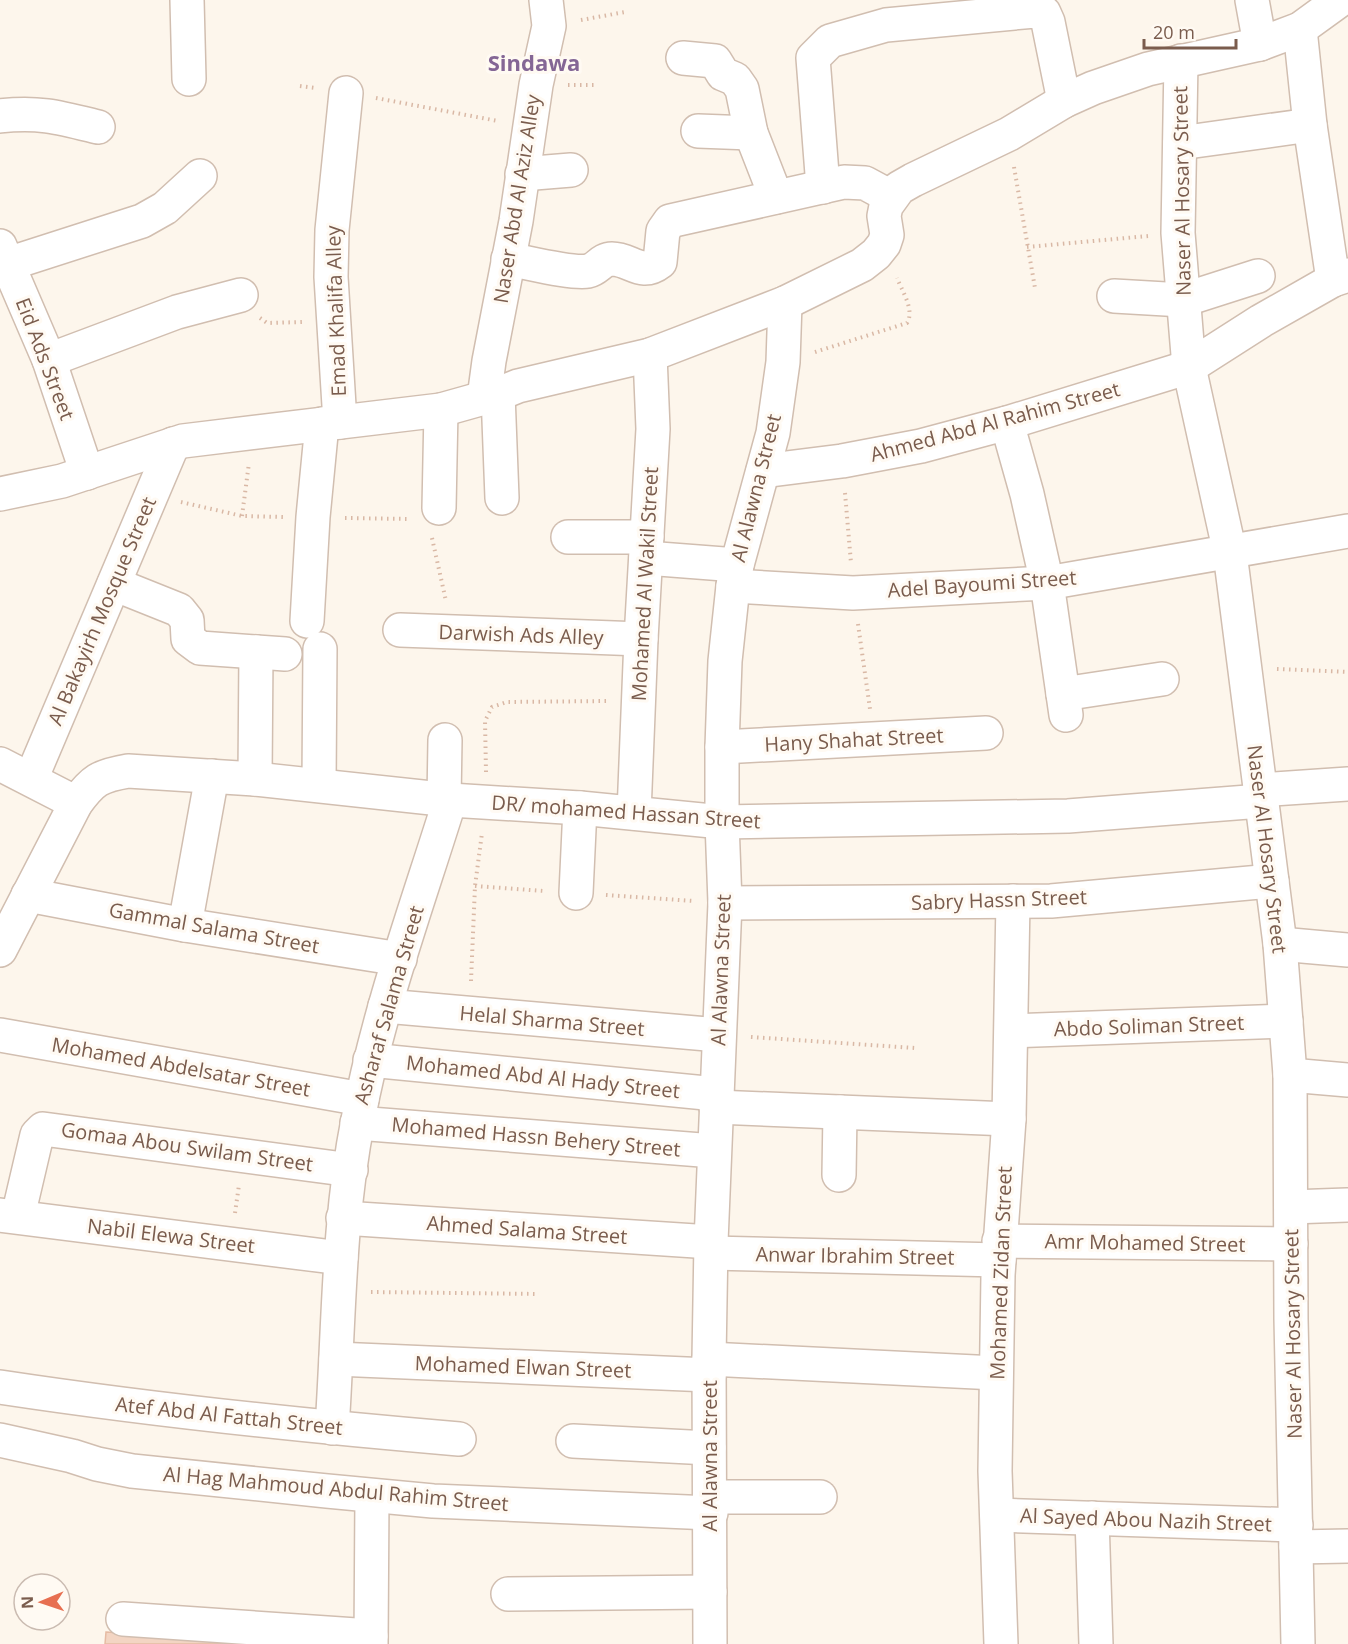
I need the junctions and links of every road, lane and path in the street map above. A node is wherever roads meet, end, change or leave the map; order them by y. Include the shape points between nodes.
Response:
1 (187, 0) edge
2 (1252, 0) edge
3 (1340, 0) edge
4 (624, 12) dead end
5 (548, 13) edge
6 (1300, 29) junction
7 (1260, 45) junction
8 (683, 58) dead end
9 (1181, 61) junction
10 (189, 79) dead end
11 (346, 93) joint
12 (1064, 101) junction
13 (0, 116) edge
14 (1310, 125) junction
15 (529, 126) junction
16 (99, 127) dead end
17 (698, 131) dead end
18 (751, 133) junction
19 (1009, 134) junction
20 (1180, 143) junction
21 (571, 170) dead end
22 (522, 174) junction
23 (200, 176) dead end
24 (823, 187) junction
25 (776, 197) junction
26 (891, 197) junction
27 (1178, 233) junction
28 (884, 244) junction
29 (1027, 247) junction
30 (4, 255) edge
31 (508, 259) junction
32 (1258, 276) dead end
33 (1340, 278) edge
34 (1035, 288) dead end
35 (241, 295) joint
36 (1114, 296) dead end
37 (1183, 300) junction
38 (785, 303) junction
39 (334, 320) junction
40 (650, 354) junction
41 (49, 360) junction
42 (783, 362) junction
43 (1189, 367) junction
44 (491, 396) junction
45 (441, 410) junction
46 (331, 423) junction
47 (1007, 423) junction
48 (253, 432) junction
49 (172, 444) junction
50 (842, 461) junction
51 (764, 471) junction
52 (87, 473) junction
53 (0, 494) edge
54 (151, 495) junction
55 (502, 498) dead end
56 (242, 516) junction
57 (313, 517) junction
58 (428, 519) junction
59 (1348, 531) edge
60 (568, 537) dead end
61 (646, 547) junction
62 (1230, 552) junction
63 (735, 575) junction
64 (1047, 582) junction
65 (114, 584) junction
66 (853, 593) junction
67 (400, 630) dead end
68 (453, 632) junction
69 (641, 639) junction
70 (1245, 668) junction
71 (1348, 672) edge
72 (1162, 679) dead end
73 (640, 701) junction
74 (986, 733) dead end
75 (874, 739) junction
76 (445, 740) dead end
77 (722, 747) junction
78 (0, 764) edge
79 (212, 776) junction
80 (31, 778) junction
81 (255, 779) junction
82 (319, 784) junction
83 (1348, 784) edge
84 (1261, 796) junction
85 (447, 800) junction
86 (486, 802) junction
87 (76, 803) junction
88 (580, 808) junction
89 (634, 813) junction
90 (722, 822) junction
91 (1272, 881) junction
92 (576, 893) dead end
93 (28, 895) junction
94 (1013, 901) junction
95 (725, 903) junction
96 (185, 925) junction
97 (3, 934) edge
98 (1280, 944) junction
99 (1348, 950) edge
100 (400, 958) junction
101 (385, 1006) junction
102 (470, 1015) junction
103 (1286, 1021) junction
104 (1012, 1031) junction
105 (0, 1035) edge
106 (719, 1035) junction
107 (915, 1048) dead end
108 (370, 1060) junction
109 (1290, 1075) junction
110 (1348, 1080) edge
111 (716, 1101) junction
112 (359, 1111) junction
113 (840, 1112) junction
114 (1009, 1119) junction
115 (714, 1151) junction
116 (244, 1156) junction
117 (351, 1170) junction
118 (839, 1175) dead end
119 (1347, 1205) edge
120 (1291, 1206) junction
121 (9, 1216) edge
122 (343, 1218) junction
123 (230, 1244) junction
124 (1291, 1244) junction
125 (711, 1247) junction
126 (999, 1250) junction
127 (341, 1258) junction
128 (338, 1292) junction
129 (539, 1294) dead end
130 (336, 1359) junction
131 (709, 1367) junction
132 (996, 1373) junction
133 (0, 1387) edge
134 (332, 1428) junction
135 (459, 1439) dead end
136 (0, 1440) edge
137 (573, 1441) dead end
138 (709, 1448) junction
139 (372, 1496) junction
140 (820, 1497) dead end
141 (710, 1505) junction
142 (997, 1515) junction
143 (1092, 1518) junction
144 (1296, 1536) junction
145 (1348, 1546) edge
146 (710, 1593) junction
147 (508, 1594) dead end
148 (123, 1619) dead end
149 (371, 1640) edge
150 (710, 1644) edge
151 (1001, 1644) edge
152 (1096, 1644) edge
153 (1298, 1644) edge

1 - 10 street
2 - 7 street
3 - 6 street
4 - 5 path
5 - 15 street, Naser Abd Al Aziz Alley
6 - 7 street
6 - 14 street
7 - 9 street
8 - 18 street via 715,61 723,74 739,83
9 - 12 street via 1119,79
9 - 20 street, Naser Al Hosary Street
11 - 15 path
11 - 39 street, Emad Khalifa Alley via 332,230
12 - 19 street
12 - 24 street via 1044,13 886,25 830,41 813,58
13 - 16 street via 49,115
14 - 20 street
14 - 33 street
15 - 22 street, Naser Abd Al Aziz Alley
17 - 18 street
18 - 25 street
19 - 26 street via 913,180
19 - 29 path
20 - 27 street, Naser Al Hosary Street
21 - 22 street
22 - 31 street, Naser Abd Al Aziz Alley
23 - 30 street via 165,208 142,221
24 - 25 street
24 - 26 street via 865,183
25 - 31 street via 670,221 663,231 660,262 653,268 614,259 578,271
26 - 28 street via 884,216
27 - 29 path
27 - 37 street, Naser Al Hosary Street
28 - 38 street via 862,265
28 - 42 path via 910,310 907,323
29 - 34 path
30 - 41 street, Eid Ads Street
31 - 44 street, Naser Abd Al Aziz Alley via 489,361
32 - 37 street
33 - 43 street, Ahmed Abd Al Rahim Street via 1261,321
35 - 39 path via 248,298 267,323
35 - 41 street via 177,312
36 - 37 street
37 - 43 street, Naser Al Hosary Street
38 - 40 street
38 - 42 street, Al Alawna Street
39 - 46 street, Emad Khalifa Alley
40 - 44 street
40 - 61 street, Mohamed Al Wakil Street via 653,429
41 - 52 street, Eid Ads Street
42 - 51 street, Al Alawna Street
43 - 47 street, Ahmed Abd Al Rahim Street
43 - 62 street, Naser Al Hosary Street
44 - 45 street
44 - 55 street, Naser Abd Al Aziz Alley
45 - 46 street
45 - 58 street
46 - 48 street
46 - 57 street, Emad Khalifa Alley
47 - 50 street, Ahmed Abd Al Rahim Street via 921,446
47 - 64 street
48 - 49 street
48 - 56 path
49 - 52 street
49 - 54 street, Al Bakayirh Mosque Street
50 - 51 street, Ahmed Abd Al Rahim Street
50 - 66 path
51 - 63 street, Al Alawna Street
52 - 53 street
54 - 56 path
54 - 65 street, Al Bakayirh Mosque Street
56 - 57 path
57 - 58 path
57 - 82 street, Emad Khalifa Alley
58 - 68 path
59 - 62 street, Adel Bayoumi Street
60 - 61 street, Adel Bayoumi Street
61 - 63 street, Adel Bayoumi Street
61 - 69 street, Mohamed Al Wakil Street
62 - 64 street, Adel Bayoumi Street
62 - 70 street, Naser Al Hosary Street
63 - 66 street, Adel Bayoumi Street
63 - 77 street, Al Alawna Street via 725,661
64 - 66 street, Adel Bayoumi Street
64 - 72 street via 1065,704
65 - 80 street, Al Bakayirh Mosque Street
65 - 81 street via 179,610 187,620 188,639 200,648 270,653
66 - 75 path
67 - 68 street, Darwish Ads Alley
68 - 69 street, Darwish Ads Alley
69 - 73 street, Mohamed Al Wakil Street
70 - 71 path
70 - 84 street, Naser Al Hosary Street
73 - 86 path via 507,702 492,707 485,721
73 - 89 street, Mohamed Al Wakil Street
74 - 75 street, Hany Shahat Street
75 - 77 street, Hany Shahat Street
76 - 85 street, Asharaf Salama Street
77 - 90 street, Al Alawna Street
78 - 80 street
79 - 81 street, DR/ mohamed Hassan Street
79 - 87 street, DR/ mohamed Hassan Street via 128,771 109,774 90,784
79 - 96 street
80 - 87 street
81 - 82 street, DR/ mohamed Hassan Street
82 - 85 street, DR/ mohamed Hassan Street
83 - 84 street, DR/ mohamed Hassan Street
84 - 90 street, DR/ mohamed Hassan Street via 1068,816
84 - 91 street, Naser Al Hosary Street
85 - 86 street, DR/ mohamed Hassan Street
85 - 100 street, Asharaf Salama Street
86 - 88 street, DR/ mohamed Hassan Street
86 - 102 path via 475,886
87 - 93 street, DR/ mohamed Hassan Street
88 - 89 street, DR/ mohamed Hassan Street
88 - 92 street
89 - 90 street, DR/ mohamed Hassan Street
90 - 95 street, Al Alawna Street
91 - 94 street, Sabry Hassn Street
91 - 98 street, Naser Al Hosary Street
93 - 96 street, Gammal Salama Street
93 - 97 street, DR/ mohamed Hassan Street
94 - 95 street, Sabry Hassn Street
94 - 104 street, Mohamed Zidan Street
95 - 106 street, Al Alawna Street
96 - 100 street, Gammal Salama Street
98 - 99 street
98 - 103 street, Naser Al Hosary Street
100 - 101 street, Asharaf Salama Street
101 - 102 street, Helal Sharma Street
101 - 108 street, Asharaf Salama Street
102 - 106 street, Helal Sharma Street
103 - 104 street, Abdo Soliman Street
103 - 109 street, Naser Al Hosary Street
104 - 114 street, Mohamed Zidan Street
105 - 112 street, Mohamed Abdelsatar Street
106 - 107 path
106 - 111 street, Al Alawna Street
108 - 111 street, Mohamed Abd Al Hady Street
108 - 112 street, Asharaf Salama Street
109 - 110 street
109 - 120 street, Naser Al Hosary Street
111 - 113 street, Mohamed Abd Al Hady Street
111 - 115 street, Al Alawna Street
112 - 115 street, Mohamed Hassn Behery Street
112 - 117 street, Asharaf Salama Street
113 - 114 street, Mohamed Abd Al Hady Street
113 - 118 street
114 - 126 street, Mohamed Zidan Street
115 - 125 street, Al Alawna Street
116 - 117 street, Gomaa Abou Swilam Street
116 - 121 street, Gomaa Abou Swilam Street via 43,1129
116 - 123 path
117 - 122 street, Asharaf Salama Street
119 - 120 street
120 - 124 street, Naser Al Hosary Street
121 - 123 street, Nabil Elewa Street
122 - 125 street, Ahmed Salama Street
122 - 127 street, Asharaf Salama Street
123 - 127 street, Nabil Elewa Street
124 - 126 street, Amr Mohamed Street
124 - 144 street, Naser Al Hosary Street
125 - 126 street, Anwar Ibrahim Street
125 - 131 street, Al Alawna Street
126 - 132 street, Mohamed Zidan Street
127 - 128 street, Asharaf Salama Street
128 - 129 path
128 - 130 street, Asharaf Salama Street
130 - 131 street, Mohamed Elwan Street
130 - 134 street, Asharaf Salama Street
131 - 132 street, Mohamed Elwan Street
131 - 138 street, Al Alawna Street
132 - 142 street, Mohamed Zidan Street
133 - 134 street, Atef Abd Al Fattah Street
134 - 135 street, Atef Abd Al Fattah Street
136 - 139 street, Al Hag Mahmoud Abdul Rahim Street via 132,1470
137 - 138 street
138 - 141 street, Al Alawna Street
139 - 141 street, Al Hag Mahmoud Abdul Rahim Street via 433,1501
139 - 149 street
140 - 141 street, Al Hag Mahmoud Abdul Rahim Street
141 - 146 street, Al Alawna Street
142 - 143 street, Al Sayed Abou Nazih Street
142 - 151 street, Mohamed Zidan Street
143 - 144 street, Al Sayed Abou Nazih Street
143 - 152 street
144 - 145 street
144 - 153 street, Naser Al Hosary Street
146 - 147 street
146 - 150 street, Al Alawna Street
148 - 149 street

